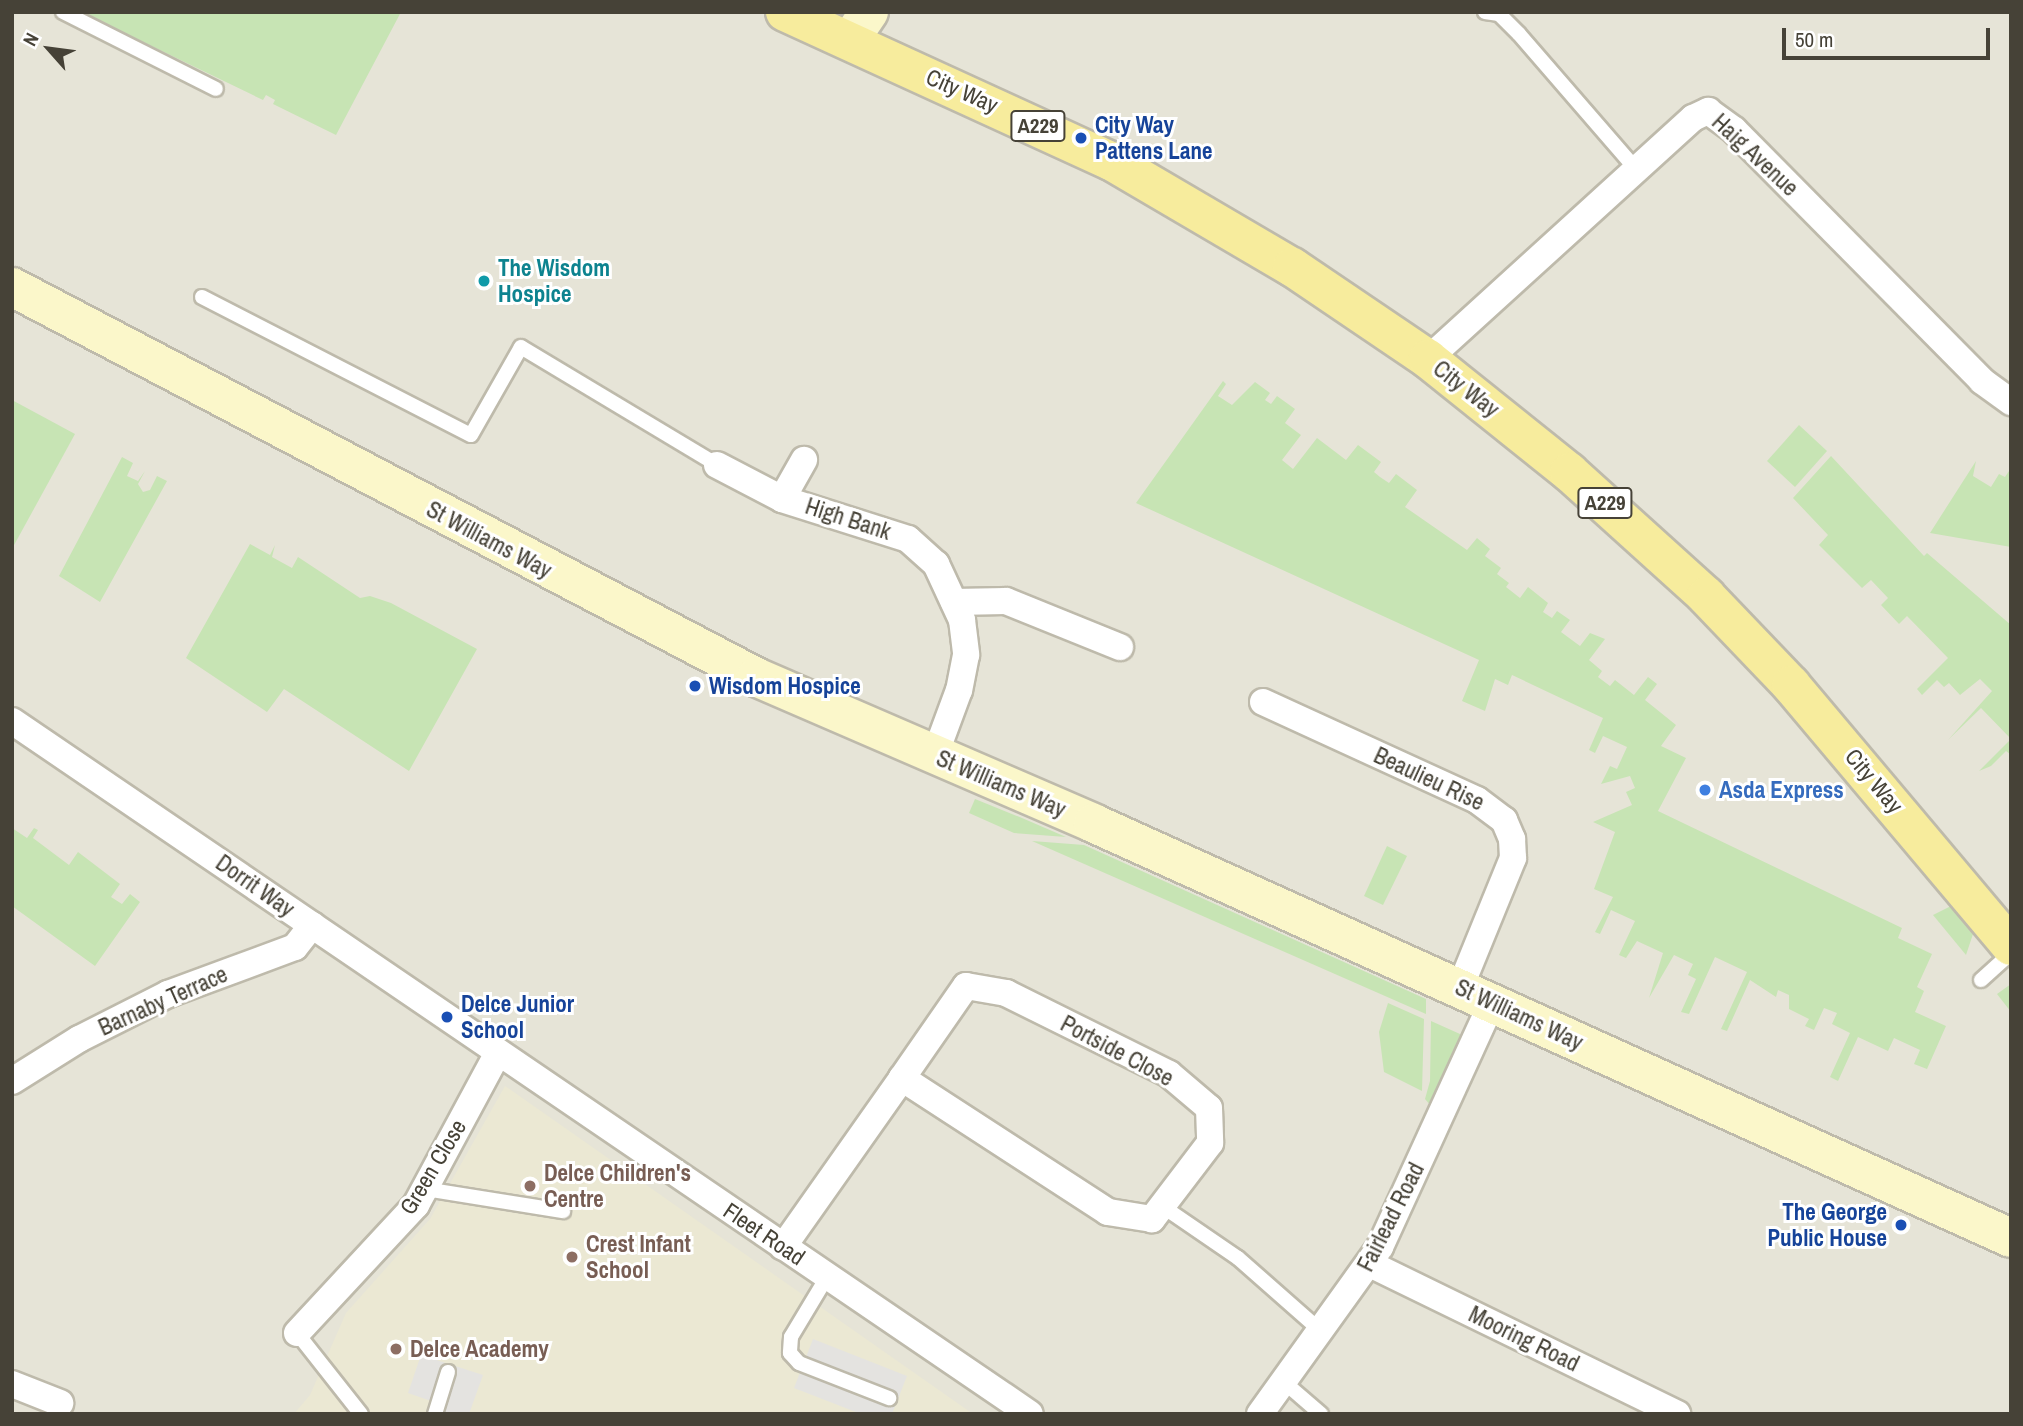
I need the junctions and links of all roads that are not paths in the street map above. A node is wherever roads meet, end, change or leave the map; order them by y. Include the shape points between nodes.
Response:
1 (63, 12) edge
2 (785, 12) edge
3 (1485, 12) edge
4 (859, 26) edge
5 (216, 89) dead end
6 (1636, 169) junction
7 (12, 287) edge
8 (202, 297) dead end
9 (1428, 359) junction
10 (2011, 402) edge
11 (804, 460) dead end
12 (717, 465) joint
13 (782, 499) junction
14 (954, 602) junction
15 (1120, 647) dead end
16 (1263, 702) dead end
17 (12, 721) edge
18 (935, 755) junction
19 (312, 925) junction
20 (2007, 934) edge
21 (1981, 980) dead end
22 (1476, 995) junction
23 (498, 1052) junction
24 (901, 1077) junction
25 (12, 1082) edge
26 (425, 1189) junction
27 (1163, 1206) junction
28 (563, 1211) dead end
29 (2011, 1238) edge
30 (783, 1247) junction
31 (1370, 1264) junction
32 (827, 1277) junction
33 (1322, 1332) junction
34 (297, 1333) joint
35 (448, 1373) dead end
36 (1284, 1382) junction
37 (12, 1384) edge
38 (888, 1398) dead end
39 (60, 1403) dead end
40 (360, 1414) edge
41 (435, 1414) edge
42 (1030, 1414) edge
43 (1260, 1414) edge
44 (1321, 1414) edge
45 (1677, 1414) edge

1 - 5 lane
2 - 4 main road, City Way / A229
3 - 6 lane via 1499,14 1512,27
4 - 9 main road, City Way / A229 via 984,100 1189,204
6 - 9 street, Haig Avenue
6 - 10 street, Haig Avenue via 1693,118 1704,111 1717,114 1982,381
7 - 18 street, St Williams Way via 689,645
8 - 12 lane via 471,435 521,346
9 - 20 main road, City Way / A229 via 1560,464 1706,596 1808,704
11 - 13 street
12 - 13 street, High Bank
13 - 14 street, High Bank via 908,539 936,564
14 - 15 street via 1006,601
14 - 18 street, High Bank via 964,629 964,667
16 - 22 street, Beaulieu Rise via 1467,795 1504,820 1513,858
17 - 19 street, Dorrit Way
18 - 22 street, St Williams Way
19 - 23 street, Dorrit Way
19 - 25 street, Barnaby Terrace via 295,947 156,1000 79,1039
20 - 21 lane
22 - 29 street, St Williams Way
22 - 31 street, Fairlead Road
23 - 26 street, Green Close
23 - 30 street, Fleet Road
24 - 27 street via 1108,1212 1152,1219
24 - 27 street, Portside Close via 966,986 1006,993 1168,1074 1209,1108 1210,1143
24 - 30 street, Portside Close
26 - 28 lane
26 - 34 street, Green Close via 416,1205
27 - 33 lane via 1238,1258
30 - 32 street, Fleet Road
31 - 33 street, Fairlead Road
31 - 45 street, Mooring Road
32 - 38 lane via 797,1326 790,1353 799,1363
32 - 42 street, Fleet Road
33 - 36 street, Fairlead Road
34 - 40 lane
35 - 41 lane
36 - 43 street, Fairlead Road
36 - 44 lane
37 - 39 street

